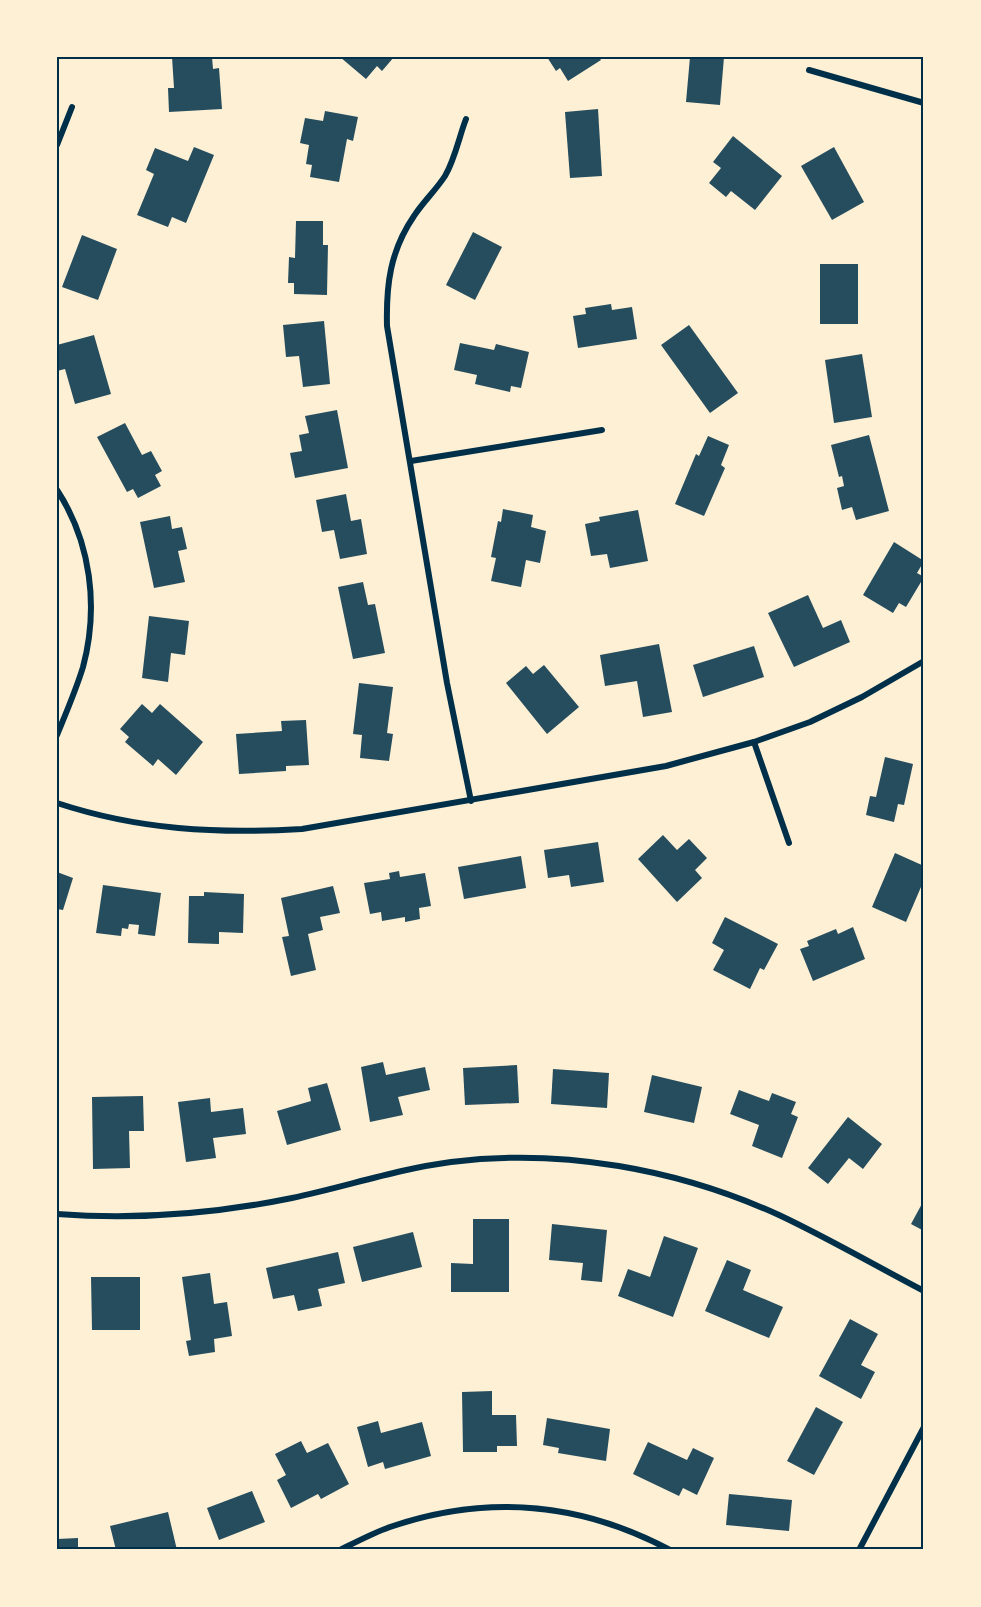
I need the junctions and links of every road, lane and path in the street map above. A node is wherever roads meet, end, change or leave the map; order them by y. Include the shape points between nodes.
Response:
1 (809, 70) dead end
2 (924, 103) edge
3 (72, 107) dead end
4 (466, 119) dead end
5 (57, 145) edge
6 (602, 430) dead end
7 (411, 461) junction
8 (57, 490) edge
9 (924, 661) edge
10 (57, 735) edge
11 (754, 742) junction
12 (471, 801) junction
13 (57, 803) edge
14 (789, 843) dead end
15 (57, 1214) edge
16 (924, 1291) edge
17 (924, 1427) edge
18 (340, 1550) edge
19 (670, 1550) edge
20 (859, 1550) edge

1 - 2 street
3 - 5 street
4 - 7 street via 446,175 400,240 386,295 387,326
6 - 7 street
7 - 12 street via 447,683
8 - 10 street via 79,534 92,605 82,667
9 - 11 street via 810,722
11 - 12 street via 666,766
11 - 14 street
12 - 13 street via 302,829 247,832 138,824
15 - 16 street via 156,1216 226,1210 453,1162 566,1160 672,1177 728,1194 780,1216
17 - 20 street
18 - 19 street via 387,1528 430,1515 520,1506 604,1521

